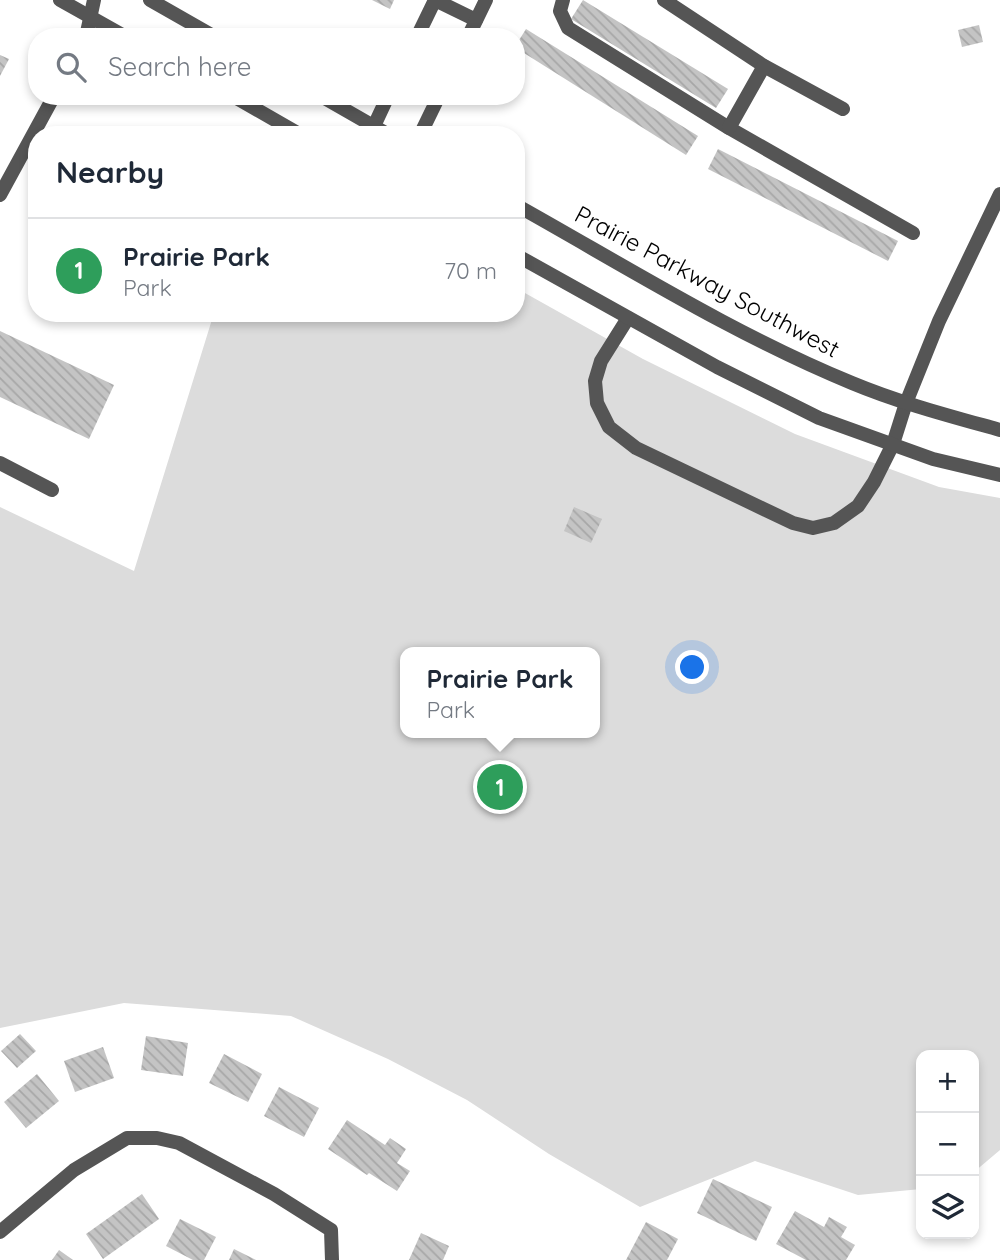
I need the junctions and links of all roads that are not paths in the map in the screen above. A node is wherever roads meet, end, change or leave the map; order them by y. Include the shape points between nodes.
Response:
1 (61, 0) edge
2 (94, 0) edge
3 (150, 0) edge
4 (435, 0) edge
5 (486, 0) edge
6 (563, 0) edge
7 (664, 0) edge
8 (90, 16) junction
9 (476, 20) junction
10 (88, 28) edge
11 (111, 28) edge
12 (199, 28) edge
13 (421, 28) edge
14 (472, 28) edge
15 (764, 66) junction
16 (49, 105) edge
17 (249, 105) edge
18 (335, 105) edge
19 (384, 105) edge
20 (435, 105) edge
21 (844, 109) dead end
22 (38, 126) edge
23 (285, 126) edge
24 (368, 126) edge
25 (376, 126) edge
26 (424, 126) edge
27 (729, 128) junction
28 (28, 144) edge
29 (1000, 194) edge
30 (0, 195) edge
31 (525, 210) edge
32 (913, 233) dead end
33 (525, 260) edge
34 (628, 318) junction
35 (906, 403) junction
36 (1000, 430) edge
37 (892, 444) junction
38 (0, 463) edge
39 (1000, 475) edge
40 (52, 490) dead end
41 (0, 1232) edge
42 (332, 1260) edge

1 - 8 street
2 - 8 street
3 - 12 street
4 - 9 street
4 - 13 street
5 - 9 street
6 - 27 street via 560,11 568,28
7 - 15 street
8 - 10 street
8 - 11 street
9 - 14 street
15 - 21 street
15 - 27 street
16 - 22 street
17 - 23 street
18 - 24 street
19 - 25 street
20 - 26 street
27 - 32 street
28 - 30 street
29 - 35 street via 939,321
31 - 35 street, Prairie Parkway Southwest via 735,328
33 - 34 street
34 - 37 street via 819,418
34 - 37 street via 601,361 595,381 597,403 609,427 636,448 793,523 813,528 834,523 858,506
35 - 36 street, Prairie Parkway Southwest
35 - 37 street
37 - 39 street
38 - 40 street
41 - 42 street via 75,1170 127,1138 157,1138 179,1143 331,1230

